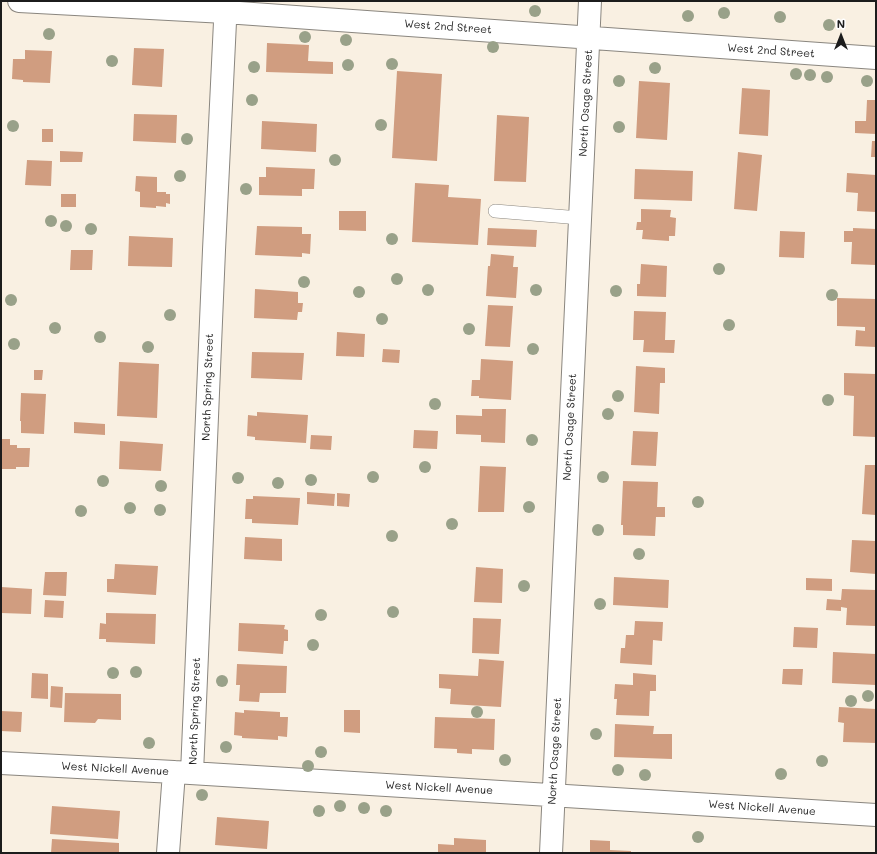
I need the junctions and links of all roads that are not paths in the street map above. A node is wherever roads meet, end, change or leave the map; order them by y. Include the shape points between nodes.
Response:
1 (19, 1) edge
2 (590, 1) edge
3 (225, 6) edge
4 (589, 37) junction
5 (876, 58) edge
6 (495, 211) dead end
7 (580, 218) junction
8 (1, 763) edge
9 (183, 773) junction
10 (553, 795) junction
11 (876, 815) edge
12 (168, 853) edge
13 (551, 853) edge

1 - 3 street, West 2nd Street
2 - 4 street, North Osage Street
3 - 4 street, West 2nd Street
3 - 9 street, North Spring Street via 214,250
4 - 5 street, West 2nd Street
4 - 7 street, North Osage Street
6 - 7 lane
7 - 10 street, North Osage Street
8 - 9 street, West Nickell Avenue
9 - 10 street, West Nickell Avenue
9 - 12 street, North Spring Street
10 - 11 street, West Nickell Avenue
10 - 13 street, North Osage Street

